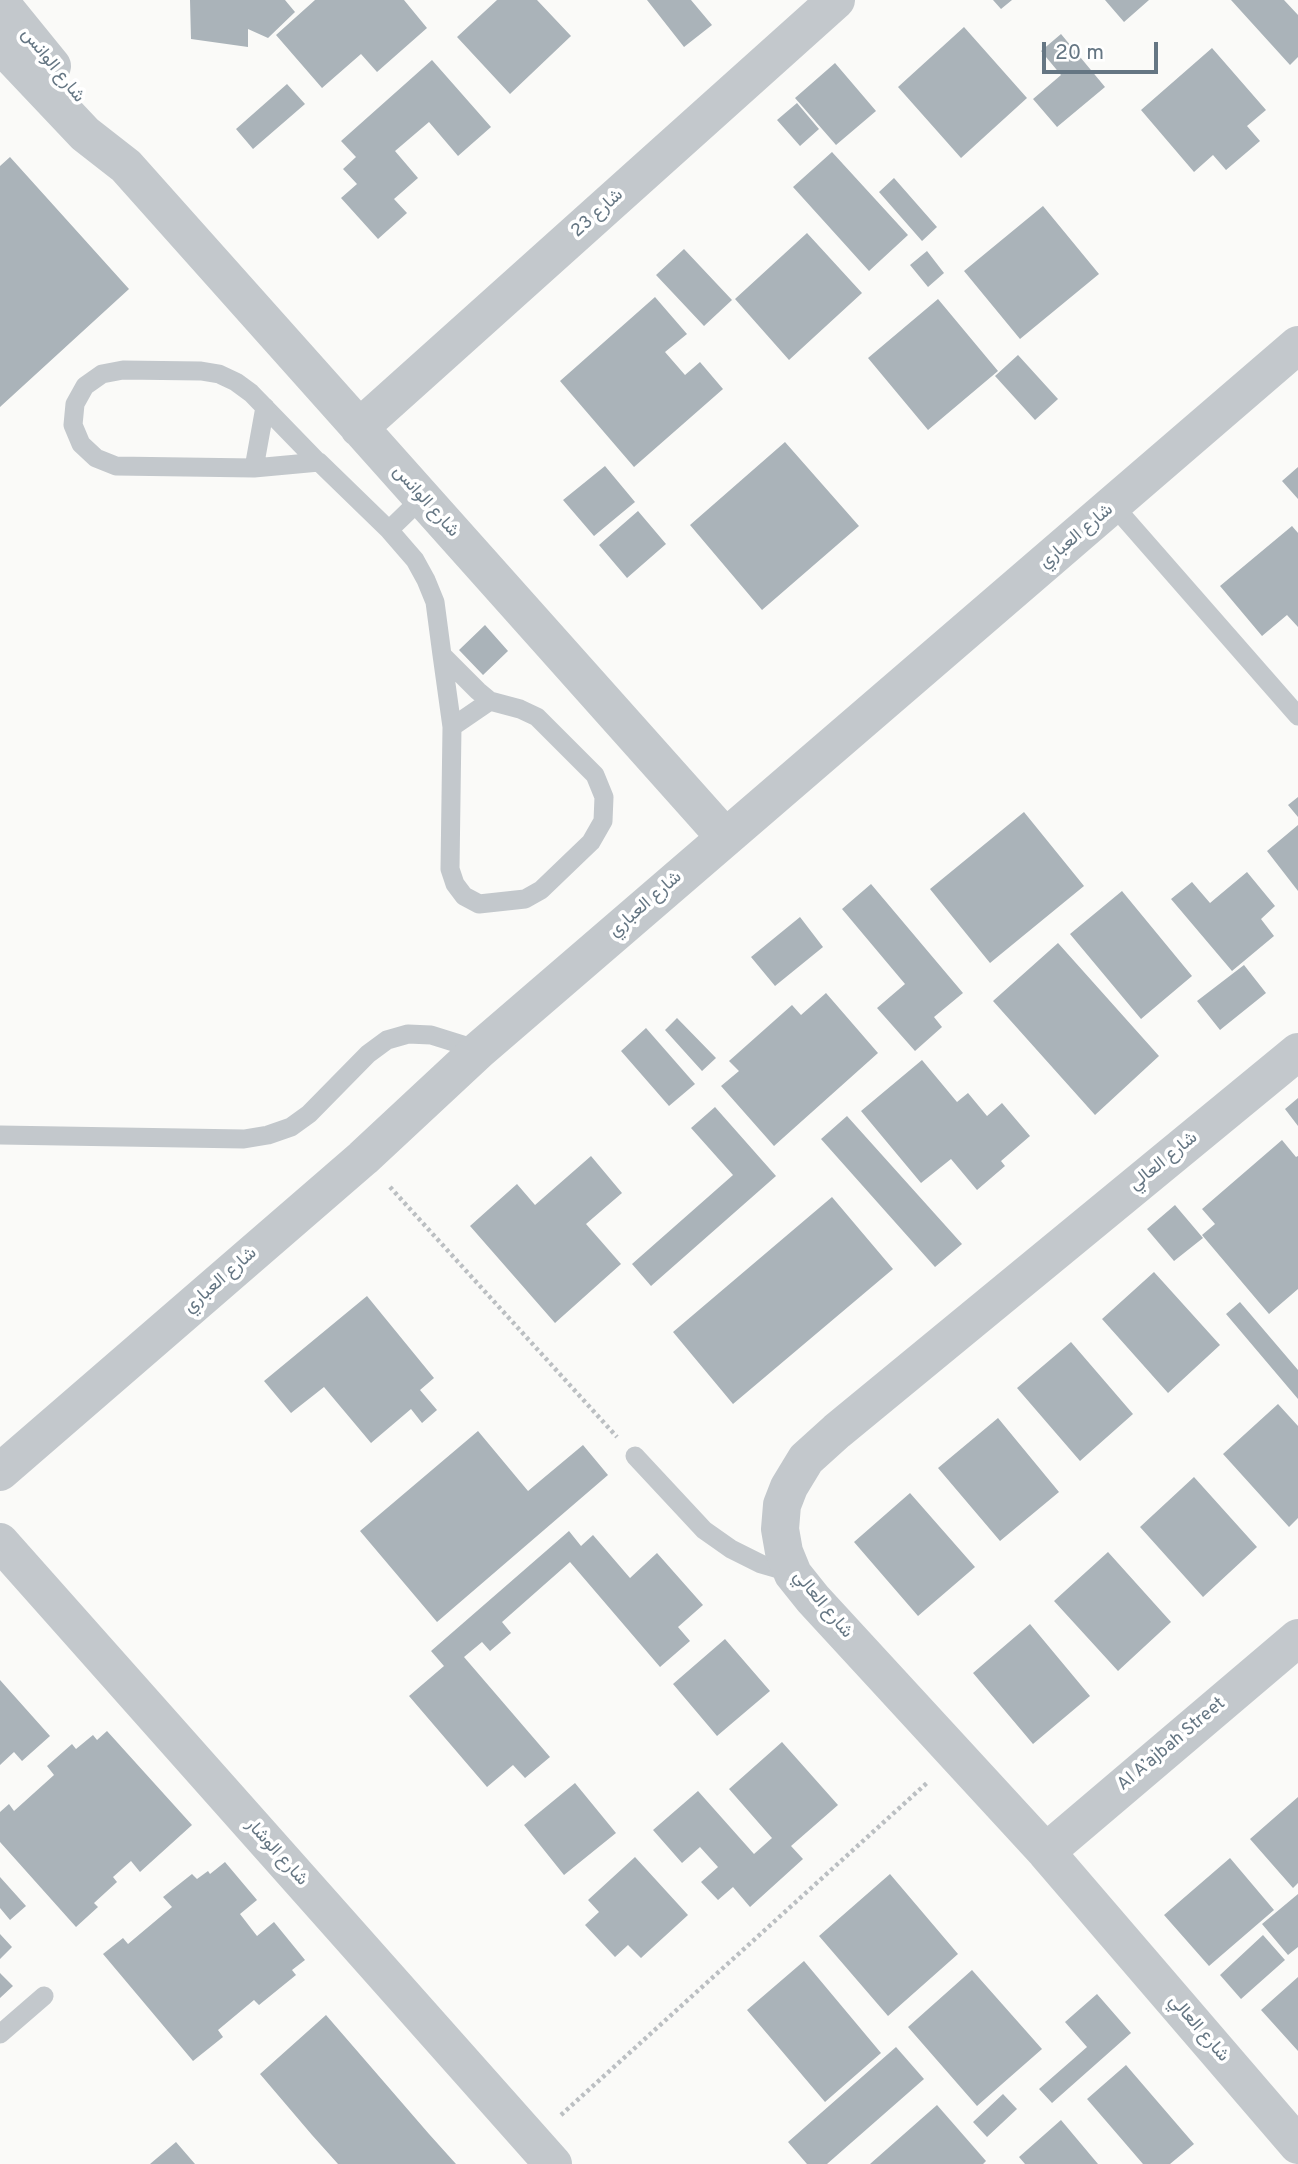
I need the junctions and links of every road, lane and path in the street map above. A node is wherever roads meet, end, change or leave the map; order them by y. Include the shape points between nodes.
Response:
1 (836, 0) edge
2 (0, 2) edge
3 (0, 44) edge
4 (125, 166) junction
5 (1298, 345) edge
6 (265, 407) junction
7 (359, 428) junction
8 (319, 462) junction
9 (254, 468) junction
10 (422, 498) junction
11 (1114, 506) junction
12 (389, 530) junction
13 (442, 654) junction
14 (490, 701) junction
15 (1298, 716) edge
16 (452, 727) junction
17 (725, 837) junction
18 (479, 1050) junction
19 (1298, 1052) edge
20 (0, 1135) edge
21 (363, 1158) junction
22 (635, 1456) joint
23 (0, 1472) edge
24 (0, 1542) edge
25 (793, 1574) junction
26 (1298, 1638) edge
27 (957, 1756) junction
28 (1046, 1852) junction
29 (44, 1996) dead end
30 (0, 2034) edge
31 (1298, 2145) edge
32 (543, 2152) edge

1 - 7 street, شارع 23
2 - 4 street, شارع الوانس via 99,121
3 - 4 street, شارع الوانس via 85,134
4 - 7 street, شارع الوانس
5 - 11 street, شارع العباري
6 - 8 lane
6 - 9 lane
6 - 9 lane via 236,382 201,371 102,374 85,386 75,404 73,425 81,444 96,458 116,466
7 - 10 street, شارع الوانس
8 - 9 lane
8 - 12 lane
10 - 12 lane
10 - 17 street, شارع الوانس
11 - 15 lane
11 - 17 street, شارع العباري
12 - 13 lane via 426,580 435,602
13 - 14 lane
13 - 16 lane
14 - 16 lane
14 - 16 lane via 537,717 595,775 604,797 603,821 591,842 541,890 525,899 479,904 455,884 450,869
17 - 18 street, شارع العباري
18 - 20 lane via 431,1035 408,1034 387,1040 309,1114 268,1135 244,1139
18 - 21 street, شارع العباري
19 - 25 street, شارع العالي via 806,1459 782,1506 780,1529
21 - 22 path
21 - 23 street, شارع العباري
22 - 25 lane via 704,1530 761,1564
24 - 32 street, شارع الوشار
25 - 27 street, شارع العالي
26 - 28 street, Al A’ajbah Street
27 - 28 street, شارع العالي
27 - 32 path
28 - 31 street, شارع العالي
29 - 30 lane

